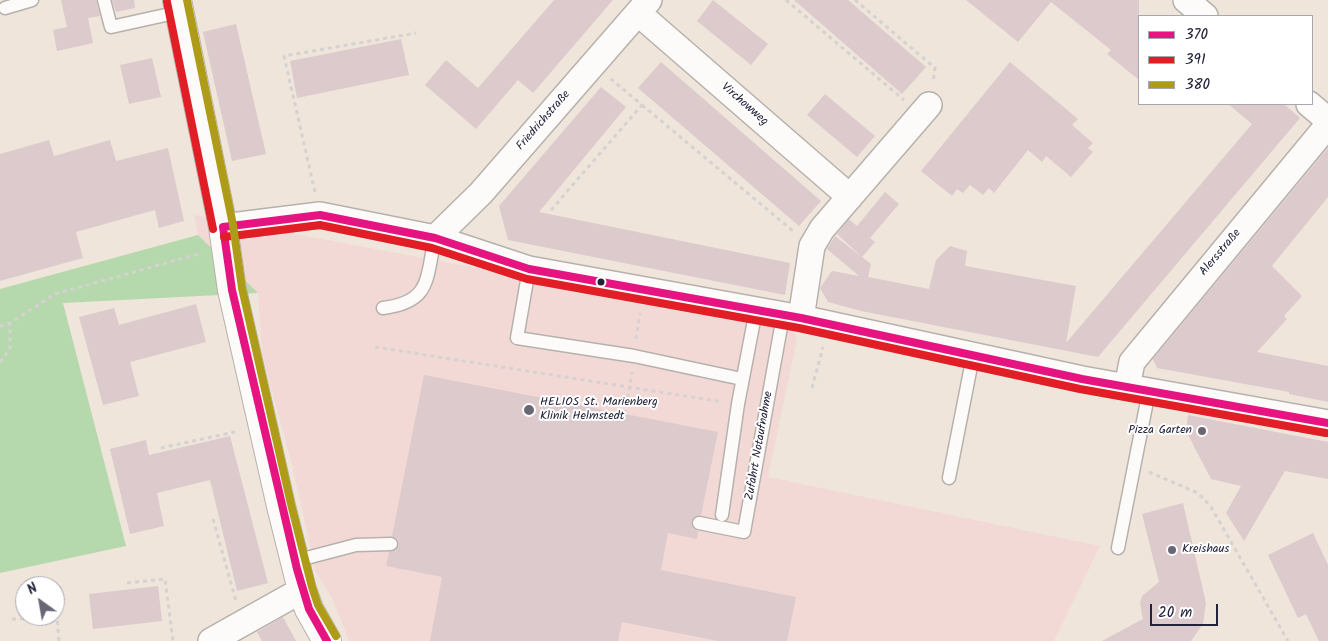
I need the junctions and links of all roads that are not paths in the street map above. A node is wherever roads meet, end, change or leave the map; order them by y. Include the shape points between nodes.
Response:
1 (32, 0) edge
2 (104, 0) edge
3 (1186, 0) edge
4 (178, 6) edge
5 (644, 7) edge
6 (5, 8) dead end
7 (1205, 15) edge
8 (1310, 105) edge
9 (925, 110) road end
10 (1328, 120) edge
11 (1328, 125) edge
12 (850, 196) junction
13 (223, 237) junction
14 (435, 238) junction
15 (529, 269) junction
16 (383, 308) dead end
17 (756, 310) junction
18 (792, 317) junction
19 (973, 356) junction
20 (742, 379) junction
21 (1138, 389) junction
22 (1328, 423) edge
23 (949, 478) dead end
24 (722, 515) dead end
25 (700, 523) dead end
26 (391, 544) dead end
27 (1118, 548) dead end
28 (295, 562) junction
29 (302, 590) junction
30 (211, 641) edge
31 (327, 641) edge

1 - 6 lane
2 - 4 lane via 111,27
3 - 7 street
4 - 13 main road
5 - 12 street, Virchowweg
5 - 14 street, Friedrichstraße via 481,193
8 - 10 street
9 - 12 street
11 - 21 street, Alersstraße via 1132,362
12 - 18 street via 812,246
13 - 14 street via 320,215
13 - 28 main road via 232,290
14 - 15 street
14 - 16 lane via 422,292 404,305
15 - 17 street
15 - 20 lane via 516,338 634,356
17 - 18 street
17 - 20 lane
18 - 19 street
18 - 25 lane, Zufahrt Notaufnahme via 744,532
19 - 21 street
19 - 23 lane
20 - 24 lane
21 - 22 street
21 - 27 lane via 1135,466
26 - 28 lane via 356,545
28 - 29 main road
29 - 30 street
29 - 31 main road

